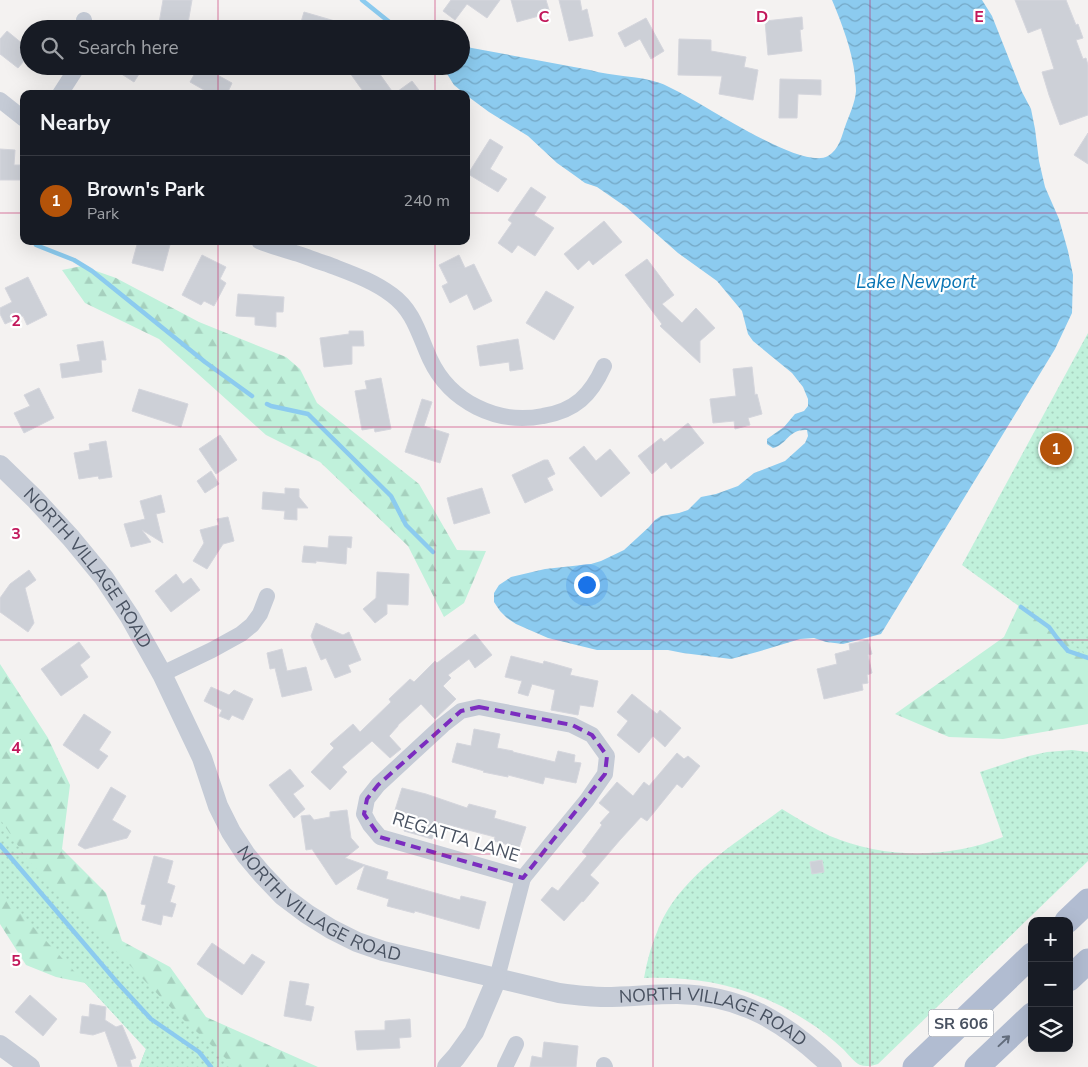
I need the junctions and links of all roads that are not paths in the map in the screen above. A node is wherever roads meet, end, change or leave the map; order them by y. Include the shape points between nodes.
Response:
1 (72, 75) edge
2 (63, 90) edge
3 (0, 100) edge
4 (20, 115) edge
5 (268, 245) edge
6 (604, 366) dead end
7 (0, 465) edge
8 (267, 596) dead end
9 (162, 674) junction
10 (523, 878) junction
11 (1088, 901) edge
12 (1072, 917) edge
13 (1028, 959) edge
14 (1088, 961) edge
15 (1073, 975) edge
16 (497, 978) junction
17 (1028, 1019) edge
18 (516, 1044) dead end
19 (0, 1046) edge
20 (30, 1067) edge
21 (447, 1067) edge
22 (505, 1067) edge
23 (832, 1067) edge
24 (914, 1067) edge
25 (977, 1067) edge

1 - 2 street
3 - 4 street
5 - 6 street via 362,277 394,296 417,326 435,369 446,384 460,398 488,413 532,418 566,410 588,394
7 - 9 street, NORTH VILLAGE ROAD via 35,498 104,578
8 - 9 street via 260,614 241,634
9 - 16 street, NORTH VILLAGE ROAD via 202,758 218,806 231,832 246,855 283,896 331,930 357,942
10 - 10 street, REGATTA LANE via 605,774 607,756 592,734 572,726 479,707 461,711 378,785 367,799 364,814 380,837
10 - 16 street, REGATTA LANE
11 - 12 main road
13 - 24 main road, SR 606
14 - 15 main road
16 - 21 street via 474,1032
16 - 23 street, NORTH VILLAGE ROAD via 577,996 690,994 732,1001 783,1027
25 -> 17 main road, SR 606
18 - 22 street
19 - 20 street

